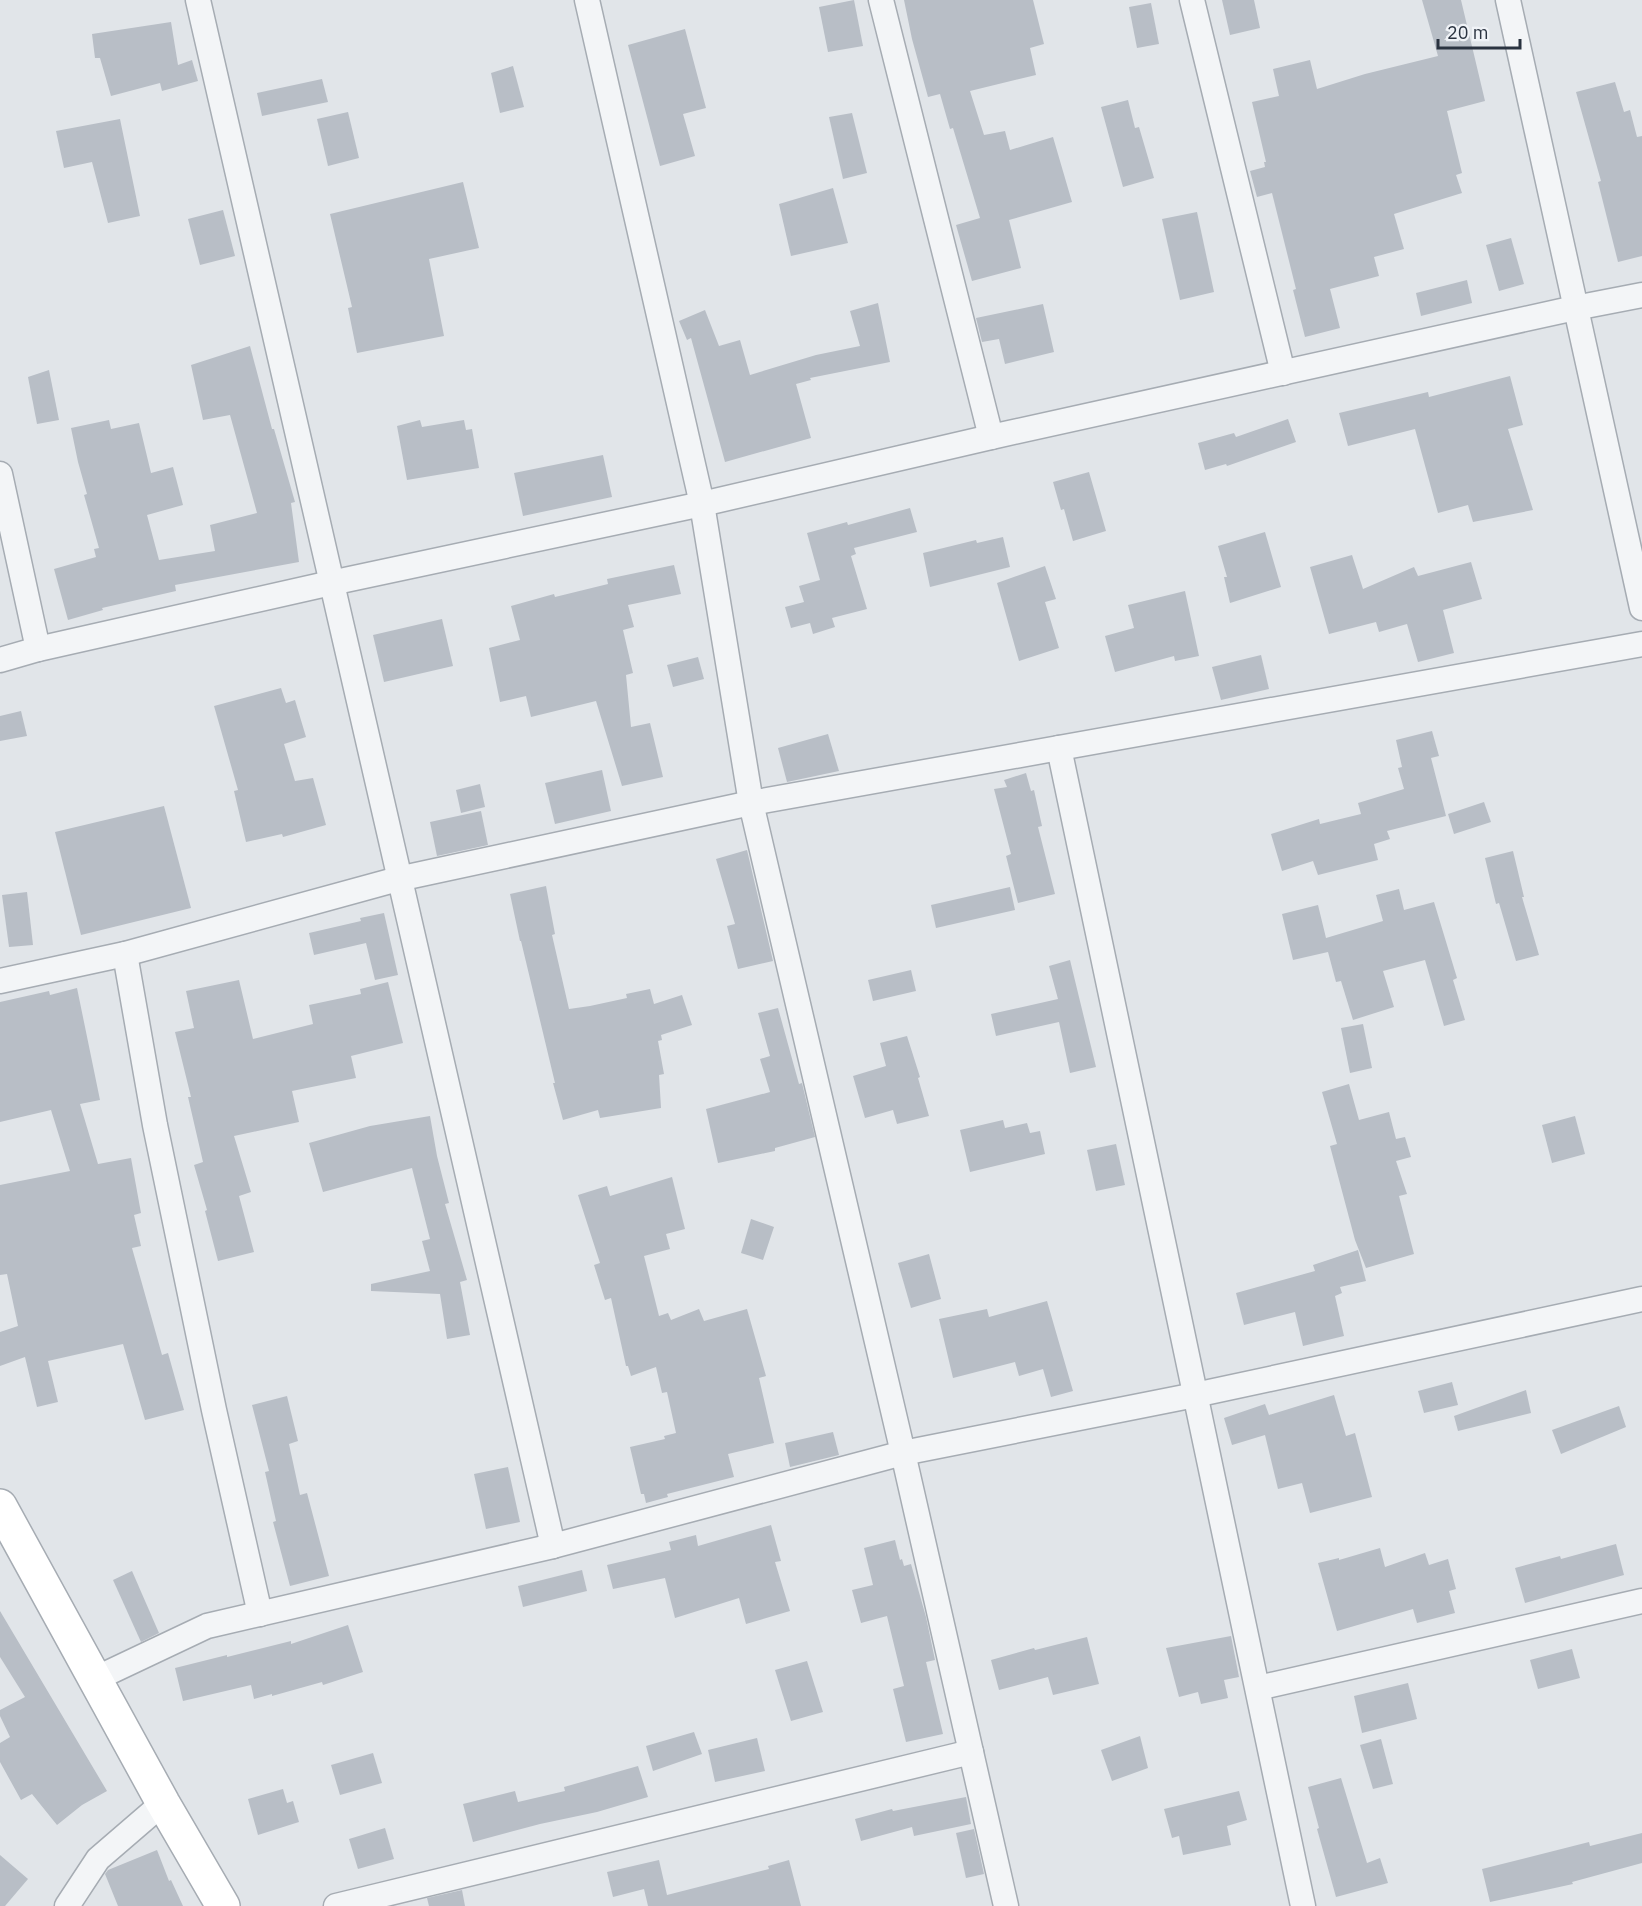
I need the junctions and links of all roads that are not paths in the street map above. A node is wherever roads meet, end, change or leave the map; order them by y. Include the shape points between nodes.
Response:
1 (198, 0) edge
2 (587, 0) edge
3 (881, 0) edge
4 (1192, 0) edge
5 (1508, 0) edge
6 (1642, 295) edge
7 (1575, 308) junction
8 (1282, 373) junction
9 (991, 437) junction
10 (0, 474) edge
11 (702, 504) junction
12 (331, 583) junction
13 (1642, 608) edge
14 (1642, 644) edge
15 (38, 649) junction
16 (0, 660) edge
17 (1059, 748) junction
18 (751, 803) junction
19 (398, 879) junction
20 (126, 954) junction
21 (0, 981) edge
22 (1642, 1299) edge
23 (1195, 1395) junction
24 (903, 1453) junction
25 (0, 1506) edge
26 (553, 1546) junction
27 (1642, 1601) edge
28 (260, 1614) junction
29 (95, 1679) junction
30 (1258, 1688) junction
31 (971, 1752) junction
32 (163, 1803) junction
33 (67, 1906) edge
34 (224, 1906) edge
35 (336, 1906) edge
36 (1006, 1906) edge
37 (1303, 1906) edge

1 - 12 street
2 - 11 street
3 - 9 street
4 - 8 street
5 - 7 street
6 - 7 street
7 - 8 street
7 - 13 street
8 - 9 street
9 - 11 street
10 - 15 street
11 - 12 street
11 - 18 street
12 - 15 street
12 - 19 street
14 - 17 street
15 - 16 street
17 - 18 street
17 - 23 street
18 - 19 street
18 - 24 street
19 - 20 street
19 - 26 street
20 - 21 street
20 - 28 street via 155,1125
22 - 23 street
23 - 24 street
23 - 30 street
24 - 26 street
24 - 31 street
25 - 29 street
26 - 28 street
27 - 30 street
28 - 29 street via 207,1626
29 - 32 street
30 - 37 street
31 - 35 street
31 - 36 street
32 - 33 street via 98,1860
32 - 34 street

